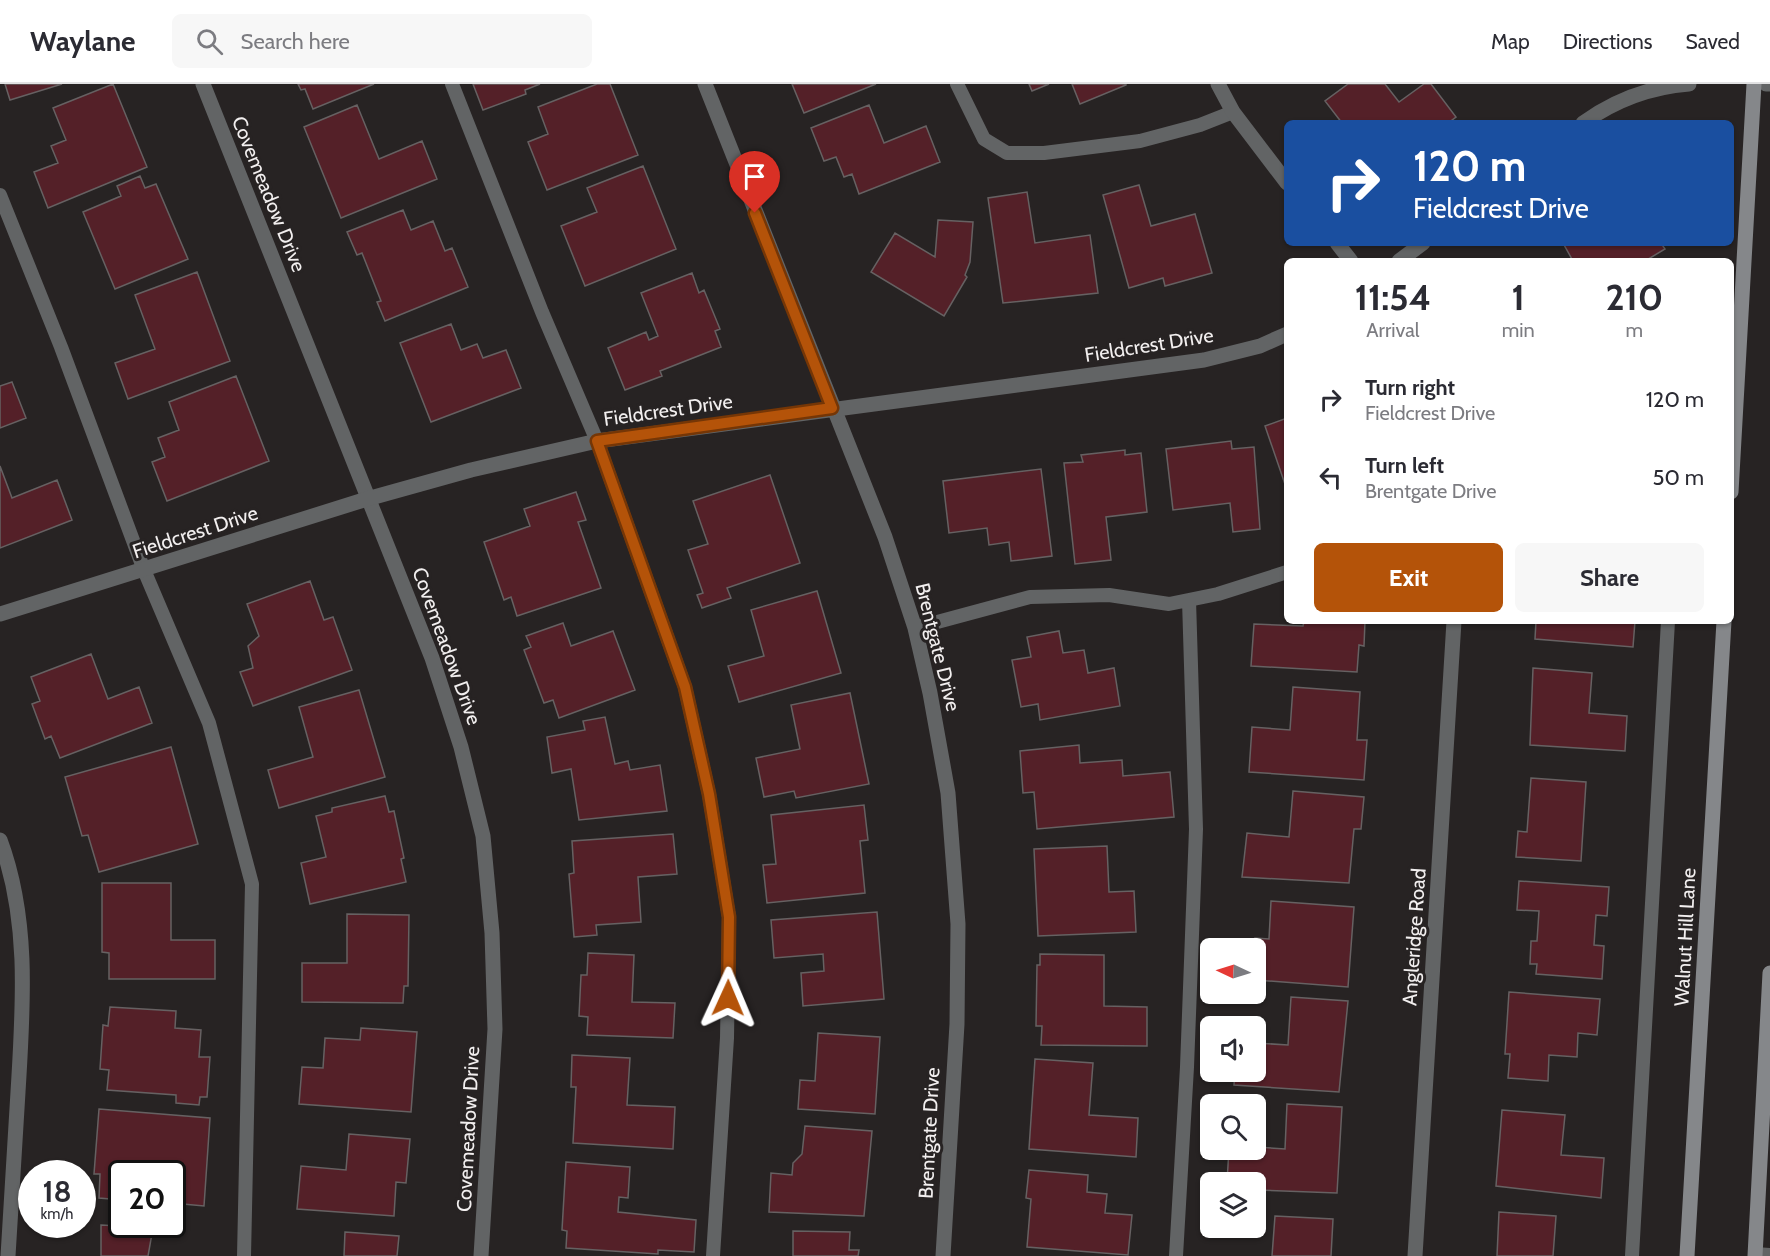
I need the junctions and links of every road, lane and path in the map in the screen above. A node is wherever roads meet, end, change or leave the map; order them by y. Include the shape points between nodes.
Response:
1 (202, 84) edge
2 (452, 84) edge
3 (705, 84) edge
4 (957, 84) edge
5 (1218, 84) edge
6 (1689, 84) edge
7 (1754, 84) edge
8 (1233, 112) junction
9 (1588, 120) edge
10 (1284, 179) edge
11 (0, 195) edge
12 (1338, 246) edge
13 (1419, 246) edge
14 (1348, 258) edge
15 (1403, 258) edge
16 (1284, 335) edge
17 (832, 408) junction
18 (1734, 439) edge
19 (597, 441) junction
20 (367, 499) junction
21 (144, 570) junction
22 (1284, 573) edge
23 (1189, 600) junction
24 (0, 614) edge
25 (1454, 624) edge
26 (1668, 624) edge
27 (1724, 624) edge
28 (915, 628) junction
29 (0, 840) edge
30 (1770, 973) edge
31 (1760, 1255) edge
32 (8, 1256) edge
33 (244, 1256) edge
34 (481, 1256) edge
35 (713, 1256) edge
36 (943, 1256) edge
37 (1176, 1256) edge
38 (1415, 1256) edge
39 (1632, 1256) edge
40 (1687, 1256) edge

1 - 20 street, Covemeadow Drive
2 - 19 lane
3 - 17 street, Brentgate Drive
4 - 8 lane via 984,139 1007,153 1044,153 1140,141
5 - 8 street
6 - 9 street via 1636,94
7 - 18 main road
8 - 10 street
11 - 21 lane
12 - 14 street
13 - 15 street
16 - 17 street, Fieldcrest Drive via 1260,346 1204,360
17 - 19 street, Fieldcrest Drive
17 - 28 street, Brentgate Drive via 885,537
19 - 20 street, Fieldcrest Drive
19 - 35 lane via 685,687 709,794 729,917 727,1038
20 - 21 street, Fieldcrest Drive
20 - 34 street, Covemeadow Drive via 436,669 483,836 495,1029
21 - 24 street, Fieldcrest Drive
21 - 33 lane via 209,723 252,884
22 - 23 lane
23 - 28 lane via 1169,604 1109,596 1030,597
23 - 37 lane via 1196,829
25 - 38 street, Angleridge Road
26 - 39 lane
27 - 40 main road, Walnut Hill Lane
28 - 36 street, Brentgate Drive via 948,793 958,924 957,1024
29 - 32 street via 9,863 20,930 24,1000
30 - 31 main road

